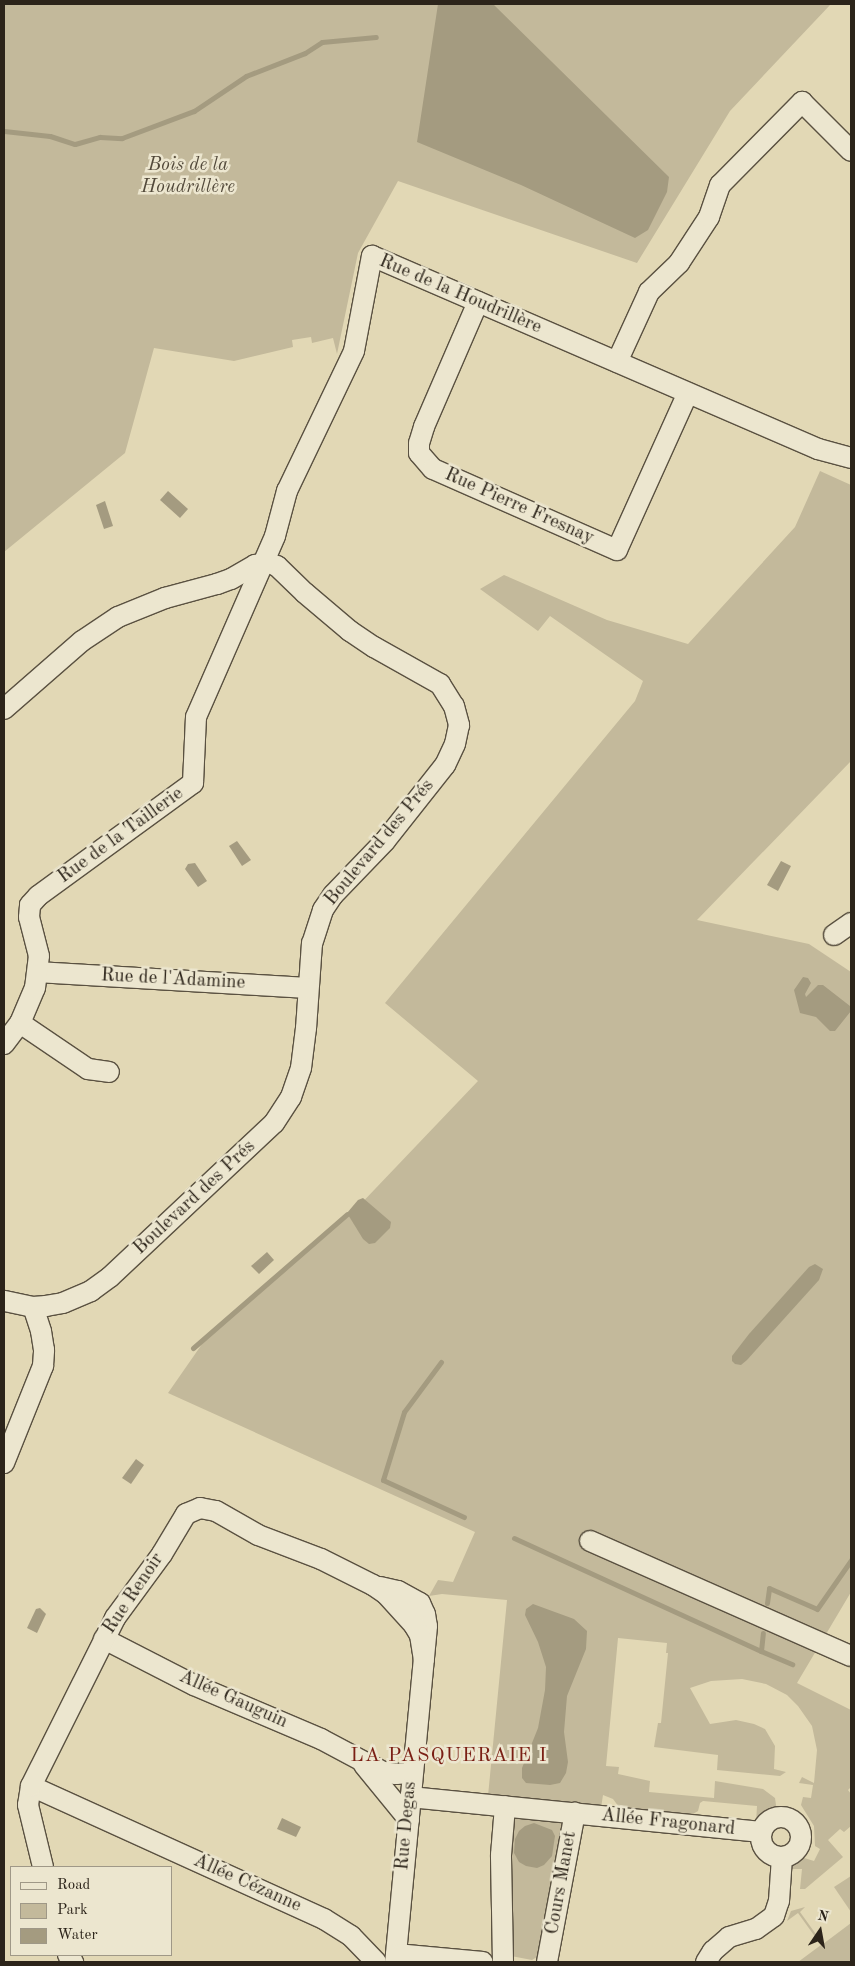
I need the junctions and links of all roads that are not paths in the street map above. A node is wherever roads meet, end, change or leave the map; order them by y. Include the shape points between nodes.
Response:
1 (851, 151) edge
2 (478, 302) junction
3 (618, 362) junction
4 (688, 393) junction
5 (851, 458) edge
6 (262, 563) junction
7 (4, 709) edge
8 (851, 923) edge
9 (834, 935) dead end
10 (38, 972) junction
11 (308, 988) junction
12 (20, 1023) junction
13 (4, 1044) edge
14 (109, 1072) dead end
15 (4, 1301) edge
16 (33, 1307) junction
17 (4, 1463) edge
18 (590, 1541) dead end
19 (412, 1608) joint
20 (104, 1639) junction
21 (851, 1656) edge
22 (361, 1762) junction
23 (412, 1773) junction
24 (31, 1786) junction
25 (410, 1797) junction
26 (505, 1806) junction
27 (575, 1813) junction
28 (409, 1820) junction
29 (761, 1832) junction
30 (782, 1857) junction
31 (43, 1866) edge
32 (351, 1936) junction
33 (396, 1952) edge
34 (376, 1962) edge
35 (483, 1962) edge
36 (503, 1962) edge
37 (547, 1962) edge
38 (706, 1962) edge

1 - 3 street via 802,102 720,185 709,217 679,263 649,292
2 - 3 street, Rue de la Houdrillère
2 - 4 street, Rue Pierre Fresnay via 424,427 419,453 433,469 617,550
2 - 6 street, Rue de la Houdrillère via 372,256 354,351 287,491 275,536
3 - 4 street, Rue de la Houdrillère
4 - 5 street, Rue de la Houdrillère via 818,449
6 - 7 street via 231,579 165,598 118,618 82,641
6 - 10 street, Rue de la Taillerie via 196,717 193,783 38,896 28,912 39,956
6 - 11 street, Boulevard des Prés via 277,566 331,616 374,647 440,684 451,698 458,725 455,744 445,765 386,840 333,895 324,910 312,943
8 - 9 street
10 - 11 street, Rue de l'Adamine
10 - 12 street, Rue de la Taillerie
11 - 16 street, Boulevard des Prés via 301,1068 291,1097 274,1124 110,1277 90,1291 63,1303
12 - 13 street, Rue de la Taillerie
12 - 14 street via 88,1069
15 - 16 street, Boulevard des Prés
16 - 17 street via 41,1332 44,1366
18 - 21 street
19 - 20 street, Rue Renoir via 321,1558 258,1535 216,1511 194,1509 181,1520 162,1554 125,1601
19 - 23 street, Rue Degas via 426,1614 427,1626
20 - 22 street, Allée Gauguin via 194,1685 321,1739
20 - 24 street, Rue Renoir
22 - 23 street, Allée Gauguin via 383,1772
22 - 28 street, Allée Gauguin
23 - 25 street, Rue Degas
24 - 31 street, Rue Renoir via 28,1805
24 - 32 street, Allée Cézanne via 324,1919
25 - 26 street, Cours Manet
25 - 28 street, Rue Degas
26 - 27 street, Cours Manet
26 - 36 street via 501,1855
27 - 29 street, Allée Fragonard
27 - 37 street, Cours Manet
28 - 33 street, Rue Degas
29 - 30 street, Allée Fragonard via 765,1849
29 - 30 street, Allée Fragonard via 765,1824 776,1817 786,1817 797,1824 801,1843 796,1851
30 - 38 street via 779,1902 774,1916 756,1929 729,1937
32 - 33 street, Allée Cézanne
32 - 34 street, Allée Cézanne
33 - 35 street, Allée Cézanne

